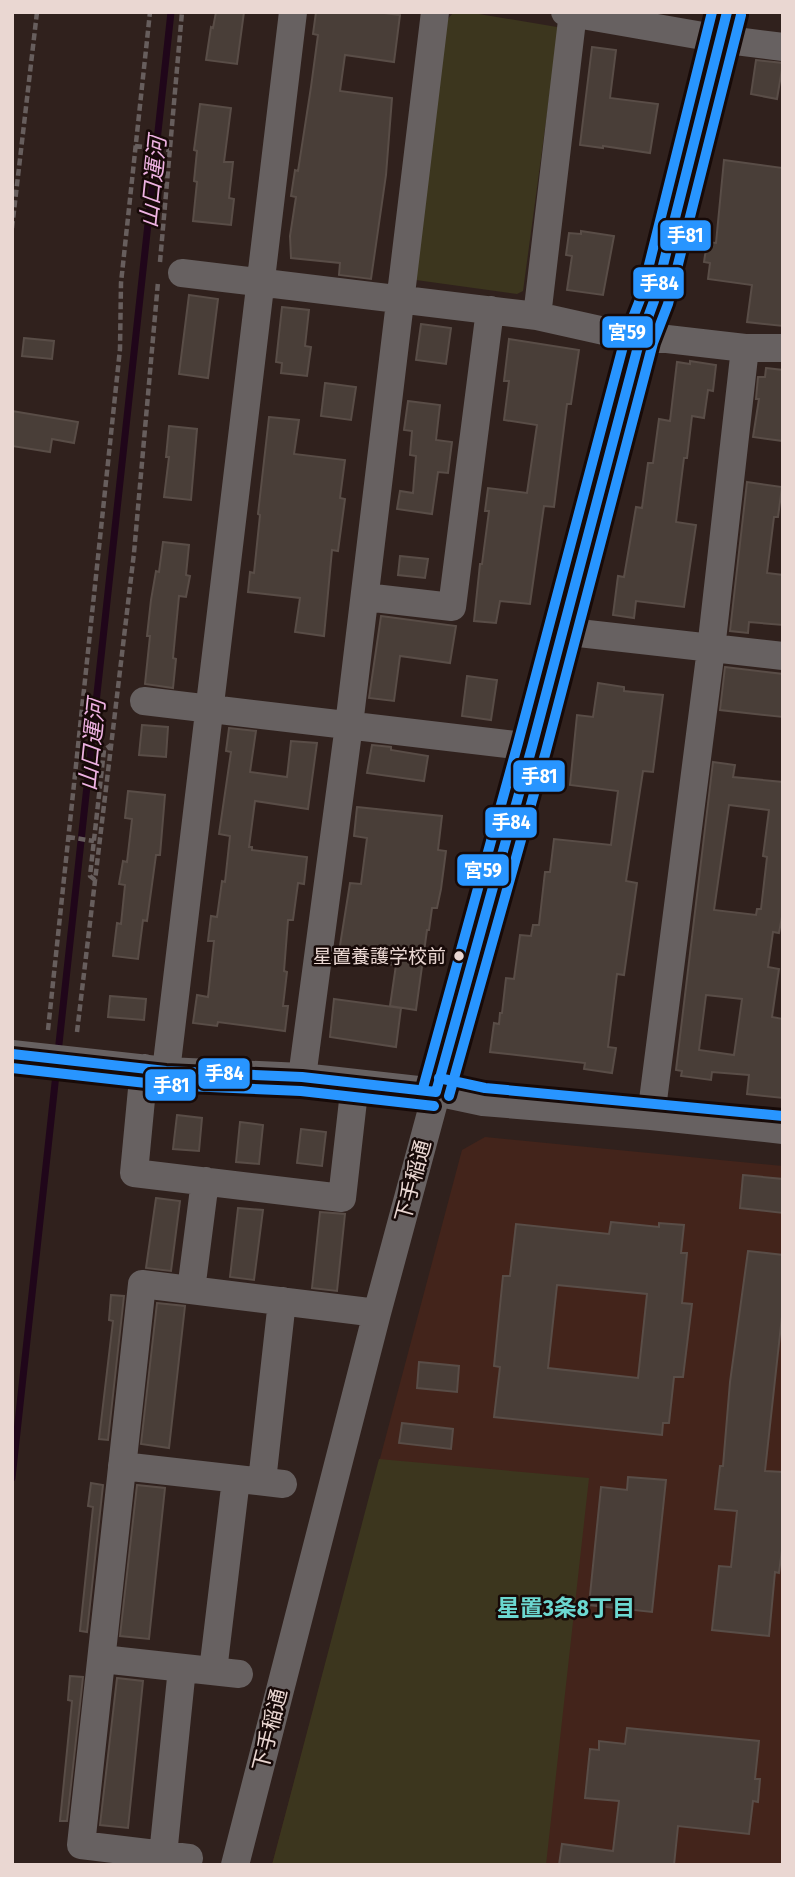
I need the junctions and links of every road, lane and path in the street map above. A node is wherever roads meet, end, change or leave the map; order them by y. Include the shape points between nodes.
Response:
1 (37, 12) edge
2 (150, 12) edge
3 (181, 12) edge
4 (293, 12) edge
5 (435, 12) edge
6 (565, 12) edge
7 (573, 13) edge
8 (723, 25) edge
9 (783, 47) edge
10 (138, 147) junction
11 (169, 150) junction
12 (12, 229) edge
13 (182, 273) dead end
14 (260, 283) junction
15 (401, 300) junction
16 (490, 310) junction
17 (537, 316) junction
18 (640, 339) junction
19 (745, 348) junction
20 (783, 348) edge
21 (365, 597) junction
22 (561, 631) junction
23 (711, 649) junction
24 (783, 656) edge
25 (144, 701) dead end
26 (210, 708) junction
27 (349, 725) junction
28 (111, 745) junction
29 (532, 747) junction
30 (68, 837) junction
31 (94, 841) junction
32 (95, 880) junction
33 (48, 1030) dead end
34 (77, 1032) dead end
35 (12, 1054) edge
36 (155, 1069) junction
37 (302, 1077) junction
38 (355, 1083) junction
39 (436, 1092) junction
40 (651, 1116) junction
41 (783, 1130) edge
42 (205, 1181) junction
43 (191, 1290) junction
44 (282, 1301) junction
45 (377, 1313) junction
46 (122, 1466) junction
47 (260, 1481) junction
48 (102, 1659) junction
49 (183, 1668) junction
50 (235, 1865) edge

1 - 12 path
2 - 10 path
3 - 11 path
4 - 14 street
5 - 15 street
6 - 7 street
7 - 8 street
7 - 17 street
8 - 9 street
8 - 18 street, 下手稲通 via 654,301
10 - 11 path
10 - 30 path
11 - 28 path via 134,553
13 - 14 street
14 - 15 street
14 - 26 street
15 - 16 street
15 - 21 street
16 - 17 street
16 - 21 street via 452,607
17 - 18 street
18 - 19 street
18 - 22 street, 下手稲通
19 - 20 street
19 - 23 street
21 - 27 street
22 - 23 street
22 - 29 street, 下手稲通
23 - 24 street
23 - 40 street
25 - 26 street
26 - 27 street
26 - 36 street
27 - 29 street
27 - 37 street
28 - 31 path via 104,750
28 - 32 path
29 - 39 street, 下手稲通
30 - 31 path
30 - 33 path
31 - 32 path via 90,876
32 - 34 path
35 - 36 street
36 - 37 street
36 - 42 street via 134,1173
37 - 38 street
38 - 39 street
38 - 42 street via 342,1198
39 - 40 street via 483,1102
39 - 45 street, 下手稲通
40 - 41 street
42 - 43 street
43 - 44 street
43 - 46 street via 142,1284
44 - 45 street
44 - 47 street
45 - 50 street, 下手稲通
46 - 47 street
46 - 48 street
47 - 49 street via 226,1673
48 - 49 street
48 - 49 street via 81,1845 176,1856

